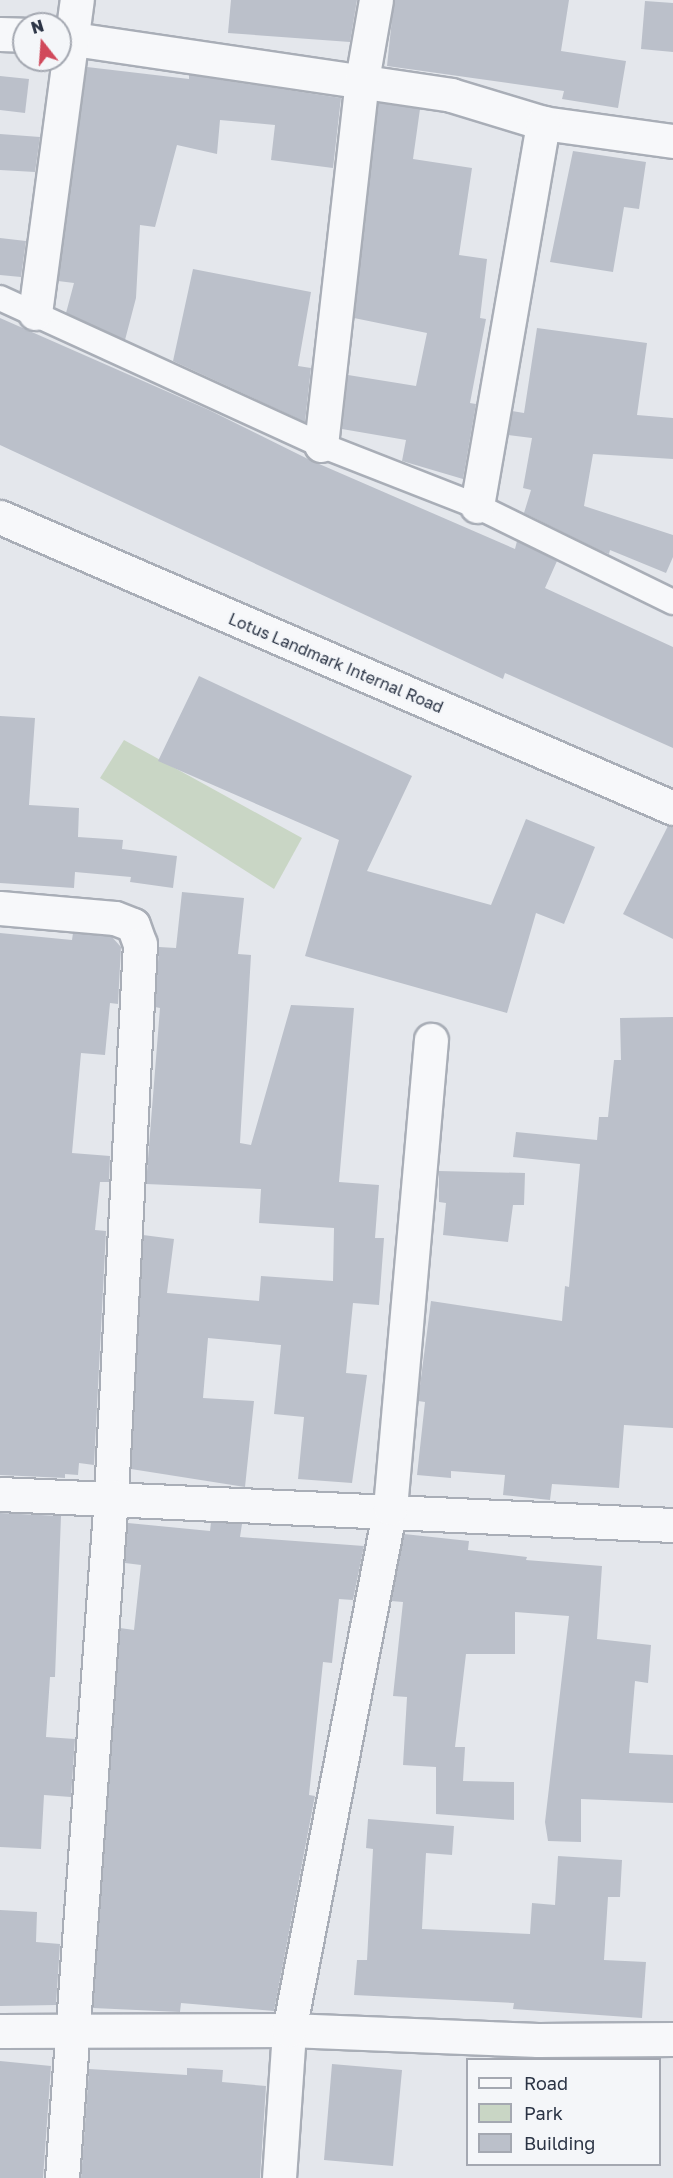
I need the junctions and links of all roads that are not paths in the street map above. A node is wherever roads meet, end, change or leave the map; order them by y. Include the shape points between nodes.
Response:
1 (78, 0) edge
2 (376, 0) edge
3 (72, 20) edge
4 (72, 38) edge
5 (63, 72) edge
6 (362, 81) junction
7 (543, 123) junction
8 (673, 141) edge
9 (0, 298) edge
10 (35, 313) junction
11 (321, 445) junction
12 (477, 506) junction
13 (0, 517) edge
14 (673, 602) edge
15 (673, 808) edge
16 (0, 908) edge
17 (431, 1040) dead end
18 (0, 1494) edge
19 (111, 1496) junction
20 (390, 1508) junction
21 (673, 1525) edge
22 (289, 2030) junction
23 (0, 2031) edge
24 (75, 2032) junction
25 (673, 2039) edge
26 (62, 2178) edge
27 (279, 2178) edge

1 - 3 street
2 - 6 street
4 - 6 street
5 - 10 street
6 - 7 street via 451,95
6 - 11 street
7 - 8 street
7 - 12 street
9 - 10 street
10 - 11 street
11 - 12 street
12 - 14 street
13 - 15 street, Lotus Landmark Internal Road
16 - 19 street via 115,918 134,925 140,944
17 - 20 street
18 - 19 street
19 - 20 street
19 - 24 street
20 - 21 street
20 - 22 street
22 - 24 street
22 - 25 street via 538,2040
22 - 27 street
23 - 24 street
24 - 26 street

